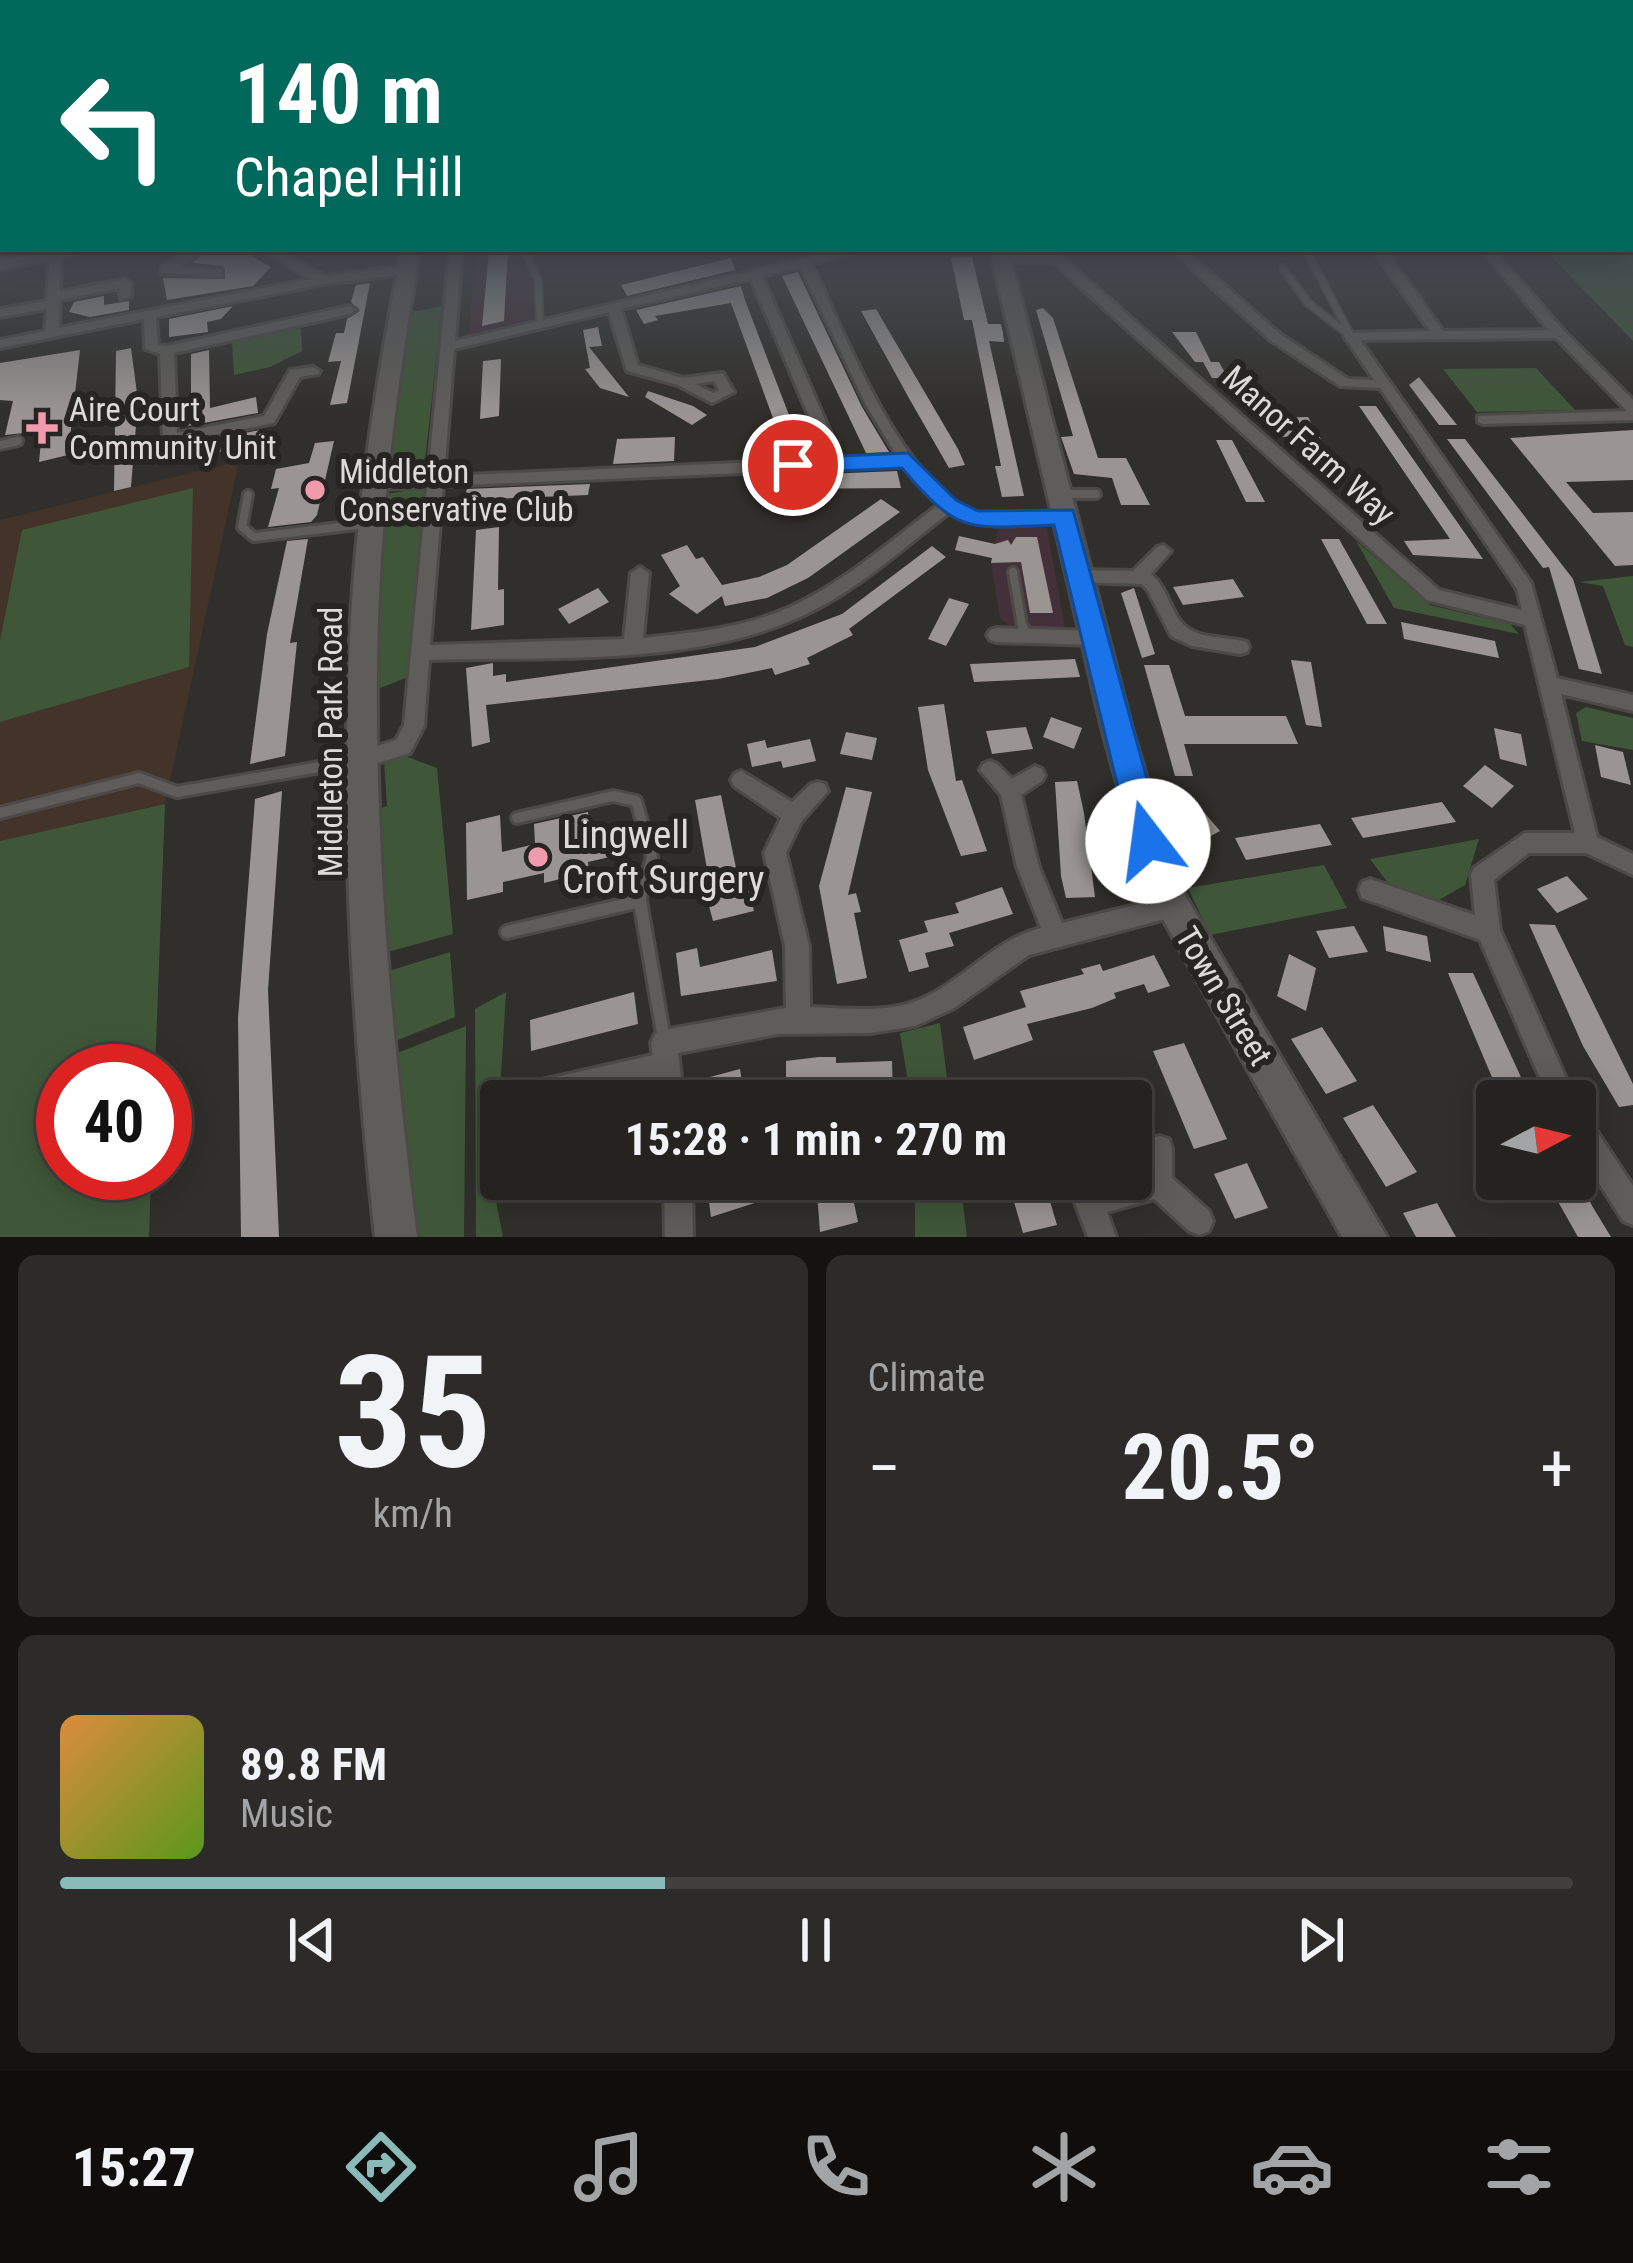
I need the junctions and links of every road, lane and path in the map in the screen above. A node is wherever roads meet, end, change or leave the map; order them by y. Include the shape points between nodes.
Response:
1 (63, 298) edge
2 (240, 298) edge
3 (403, 298) edge
4 (451, 298) edge
5 (538, 298) edge
6 (657, 298) edge
7 (765, 298) edge
8 (824, 298) edge
9 (1010, 298) edge
10 (1100, 298) edge
11 (1231, 298) edge
12 (1304, 298) edge
13 (1332, 298) edge
14 (1413, 298) edge
15 (1528, 298) edge
16 (53, 300) junction
17 (614, 308) junction
18 (350, 310) dead end
19 (0, 313) edge
20 (319, 316) junction
21 (150, 317) junction
22 (539, 326) junction
23 (52, 333) junction
24 (317, 333) dead end
25 (1559, 334) junction
26 (1439, 335) junction
27 (1352, 336) junction
28 (0, 344) edge
29 (446, 347) junction
30 (167, 350) junction
31 (313, 371) dead end
32 (683, 382) dead end
33 (1383, 384) junction
34 (1633, 412) edge
35 (1484, 419) dead end
36 (18, 441) dead end
37 (0, 445) edge
38 (908, 460) junction
39 (837, 464) junction
40 (436, 478) junction
41 (373, 484) junction
42 (1096, 494) dead end
43 (248, 495) dead end
44 (1062, 505) junction
45 (947, 506) junction
46 (370, 524) junction
47 (1163, 551) dead end
48 (1013, 572) dead end
49 (640, 573) dead end
50 (1139, 576) junction
51 (1079, 577) junction
52 (1534, 620) junction
53 (996, 634) dead end
54 (1024, 636) junction
55 (1095, 638) junction
56 (633, 643) junction
57 (1240, 647) dead end
58 (422, 653) junction
59 (1550, 684) junction
60 (1633, 703) edge
61 (359, 760) junction
62 (990, 770) dead end
63 (1034, 775) dead end
64 (741, 780) dead end
65 (818, 790) dead end
66 (1010, 791) junction
67 (0, 813) edge
68 (793, 814) junction
69 (517, 818) dead end
70 (1588, 843) junction
71 (1633, 865) edge
72 (1370, 890) dead end
73 (640, 902) junction
74 (1172, 907) junction
75 (1488, 931) junction
76 (507, 932) dead end
77 (1055, 934) junction
78 (798, 1020) junction
79 (665, 1054) junction
80 (581, 1080) edge
81 (668, 1080) edge
82 (1553, 1080) edge
83 (1160, 1149) dead end
84 (1596, 1153) edge
85 (1158, 1184) junction
86 (1152, 1185) edge
87 (679, 1200) edge
88 (1088, 1200) edge
89 (1633, 1211) edge
90 (1198, 1221) dead end
91 (396, 1237) edge
92 (680, 1237) edge
93 (1102, 1237) edge
94 (1366, 1237) edge

1 - 16 street
2 - 21 street
3 - 41 street, Middleton Park Road
4 - 29 street
5 - 22 lane
6 - 17 street
7 - 39 street
8 - 38 street
9 - 44 street, Town Street
10 - 52 street, Manor Farm Way via 1433,596
11 - 33 street via 1345,383
12 - 27 lane
13 - 27 lane
14 - 26 street
15 - 25 street
16 - 19 street
16 - 23 street
17 - 22 street
17 - 32 street via 632,368
18 - 20 street
20 - 24 street
20 - 30 street
21 - 23 street
21 - 30 street via 152,349
22 - 29 street
23 - 28 street
25 - 26 street
25 - 34 street
26 - 27 street
27 - 33 street
29 - 40 street
30 - 31 street via 170,440 269,420 295,373
33 - 52 street via 1513,566
34 - 35 street
36 - 37 lane
38 - 39 street
38 - 45 street
39 - 40 street
40 - 41 street
40 - 58 street
41 - 46 street, Middleton Park Road
42 - 44 lane
43 - 46 lane via 242,527 254,538
44 - 45 street via 975,519
44 - 51 street, Town Street
45 - 56 street via 826,597 771,622
46 - 61 street, Middleton Park Road
47 - 50 street
48 - 54 lane
49 - 56 street
50 - 51 street
50 - 57 street via 1154,585 1184,636
51 - 55 street, Town Street
52 - 59 street
53 - 54 street
54 - 55 street
55 - 74 street, Town Street
56 - 58 street
58 - 61 street via 414,726 403,747
59 - 60 street
59 - 70 street
61 - 67 lane via 177,792 139,778
61 - 91 street, Middleton Park Road via 372,1019
62 - 66 street
63 - 66 street
64 - 68 street
65 - 68 street
66 - 77 street
68 - 78 street via 775,853 797,946
69 - 73 lane via 613,796 636,801 652,857
70 - 71 street
70 - 75 street via 1525,843 1482,875
72 - 75 street
73 - 76 lane
73 - 79 lane
74 - 77 street
74 - 94 street, Town Street
75 - 82 street
77 - 78 street via 1002,954 966,988 915,1014
78 - 79 street
79 - 80 street
79 - 81 street
83 - 85 street
84 - 89 street
85 - 86 street
85 - 90 street
87 - 92 street
88 - 93 street

